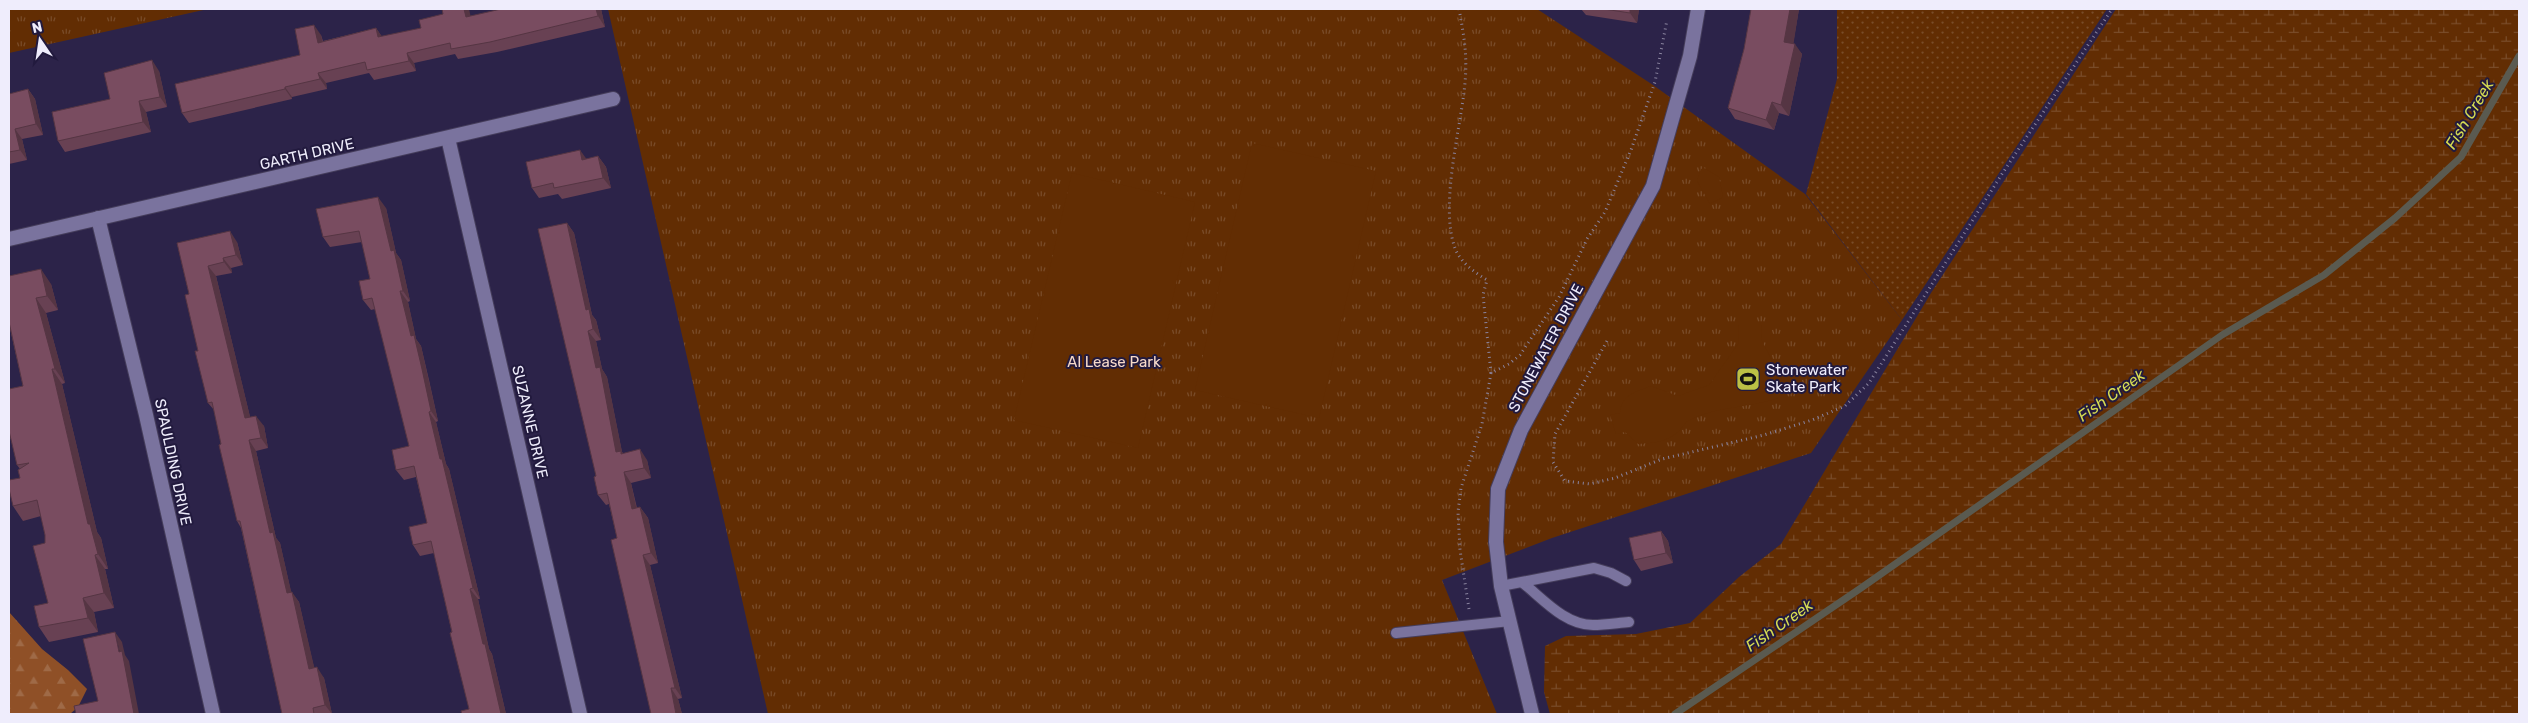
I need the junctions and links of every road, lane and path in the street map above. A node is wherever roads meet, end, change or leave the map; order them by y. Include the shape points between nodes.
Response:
1 (1459, 9) edge
2 (1698, 9) edge
3 (2112, 9) edge
4 (1667, 20) dead end
5 (613, 99) dead end
6 (448, 138) junction
7 (98, 218) junction
8 (9, 239) edge
9 (1607, 341) dead end
10 (1491, 372) junction
11 (1626, 581) dead end
12 (1523, 582) junction
13 (1501, 586) junction
14 (1510, 621) junction
15 (1629, 622) dead end
16 (1471, 625) junction
17 (1396, 633) dead end
18 (213, 714) edge
19 (580, 714) edge
20 (1532, 714) edge

1 - 10 path via 1466,47 1466,71 1453,162 1451,223 1458,255 1487,280 1483,296
2 - 13 street, STONEWATER DRIVE via 1690,56 1653,186 1521,430 1498,489 1496,542
3 - 9 path via 2002,174 1870,383 1845,406 1772,433 1662,459 1616,478 1590,484 1565,481 1553,462 1554,434
4 - 10 path via 1655,82 1604,212 1559,297 1520,355
5 - 6 street, GARTH DRIVE
6 - 7 street, GARTH DRIVE
6 - 19 street, SUZANNE DRIVE
7 - 8 street, GARTH DRIVE
7 - 18 street, SPAULDING DRIVE
10 - 16 path via 1482,424 1461,488 1458,512
11 - 12 lane via 1594,568
12 - 13 lane
12 - 15 lane via 1573,621 1591,625
13 - 14 street, STONEWATER DRIVE
14 - 16 lane
14 - 20 street, STONEWATER DRIVE
16 - 17 lane

